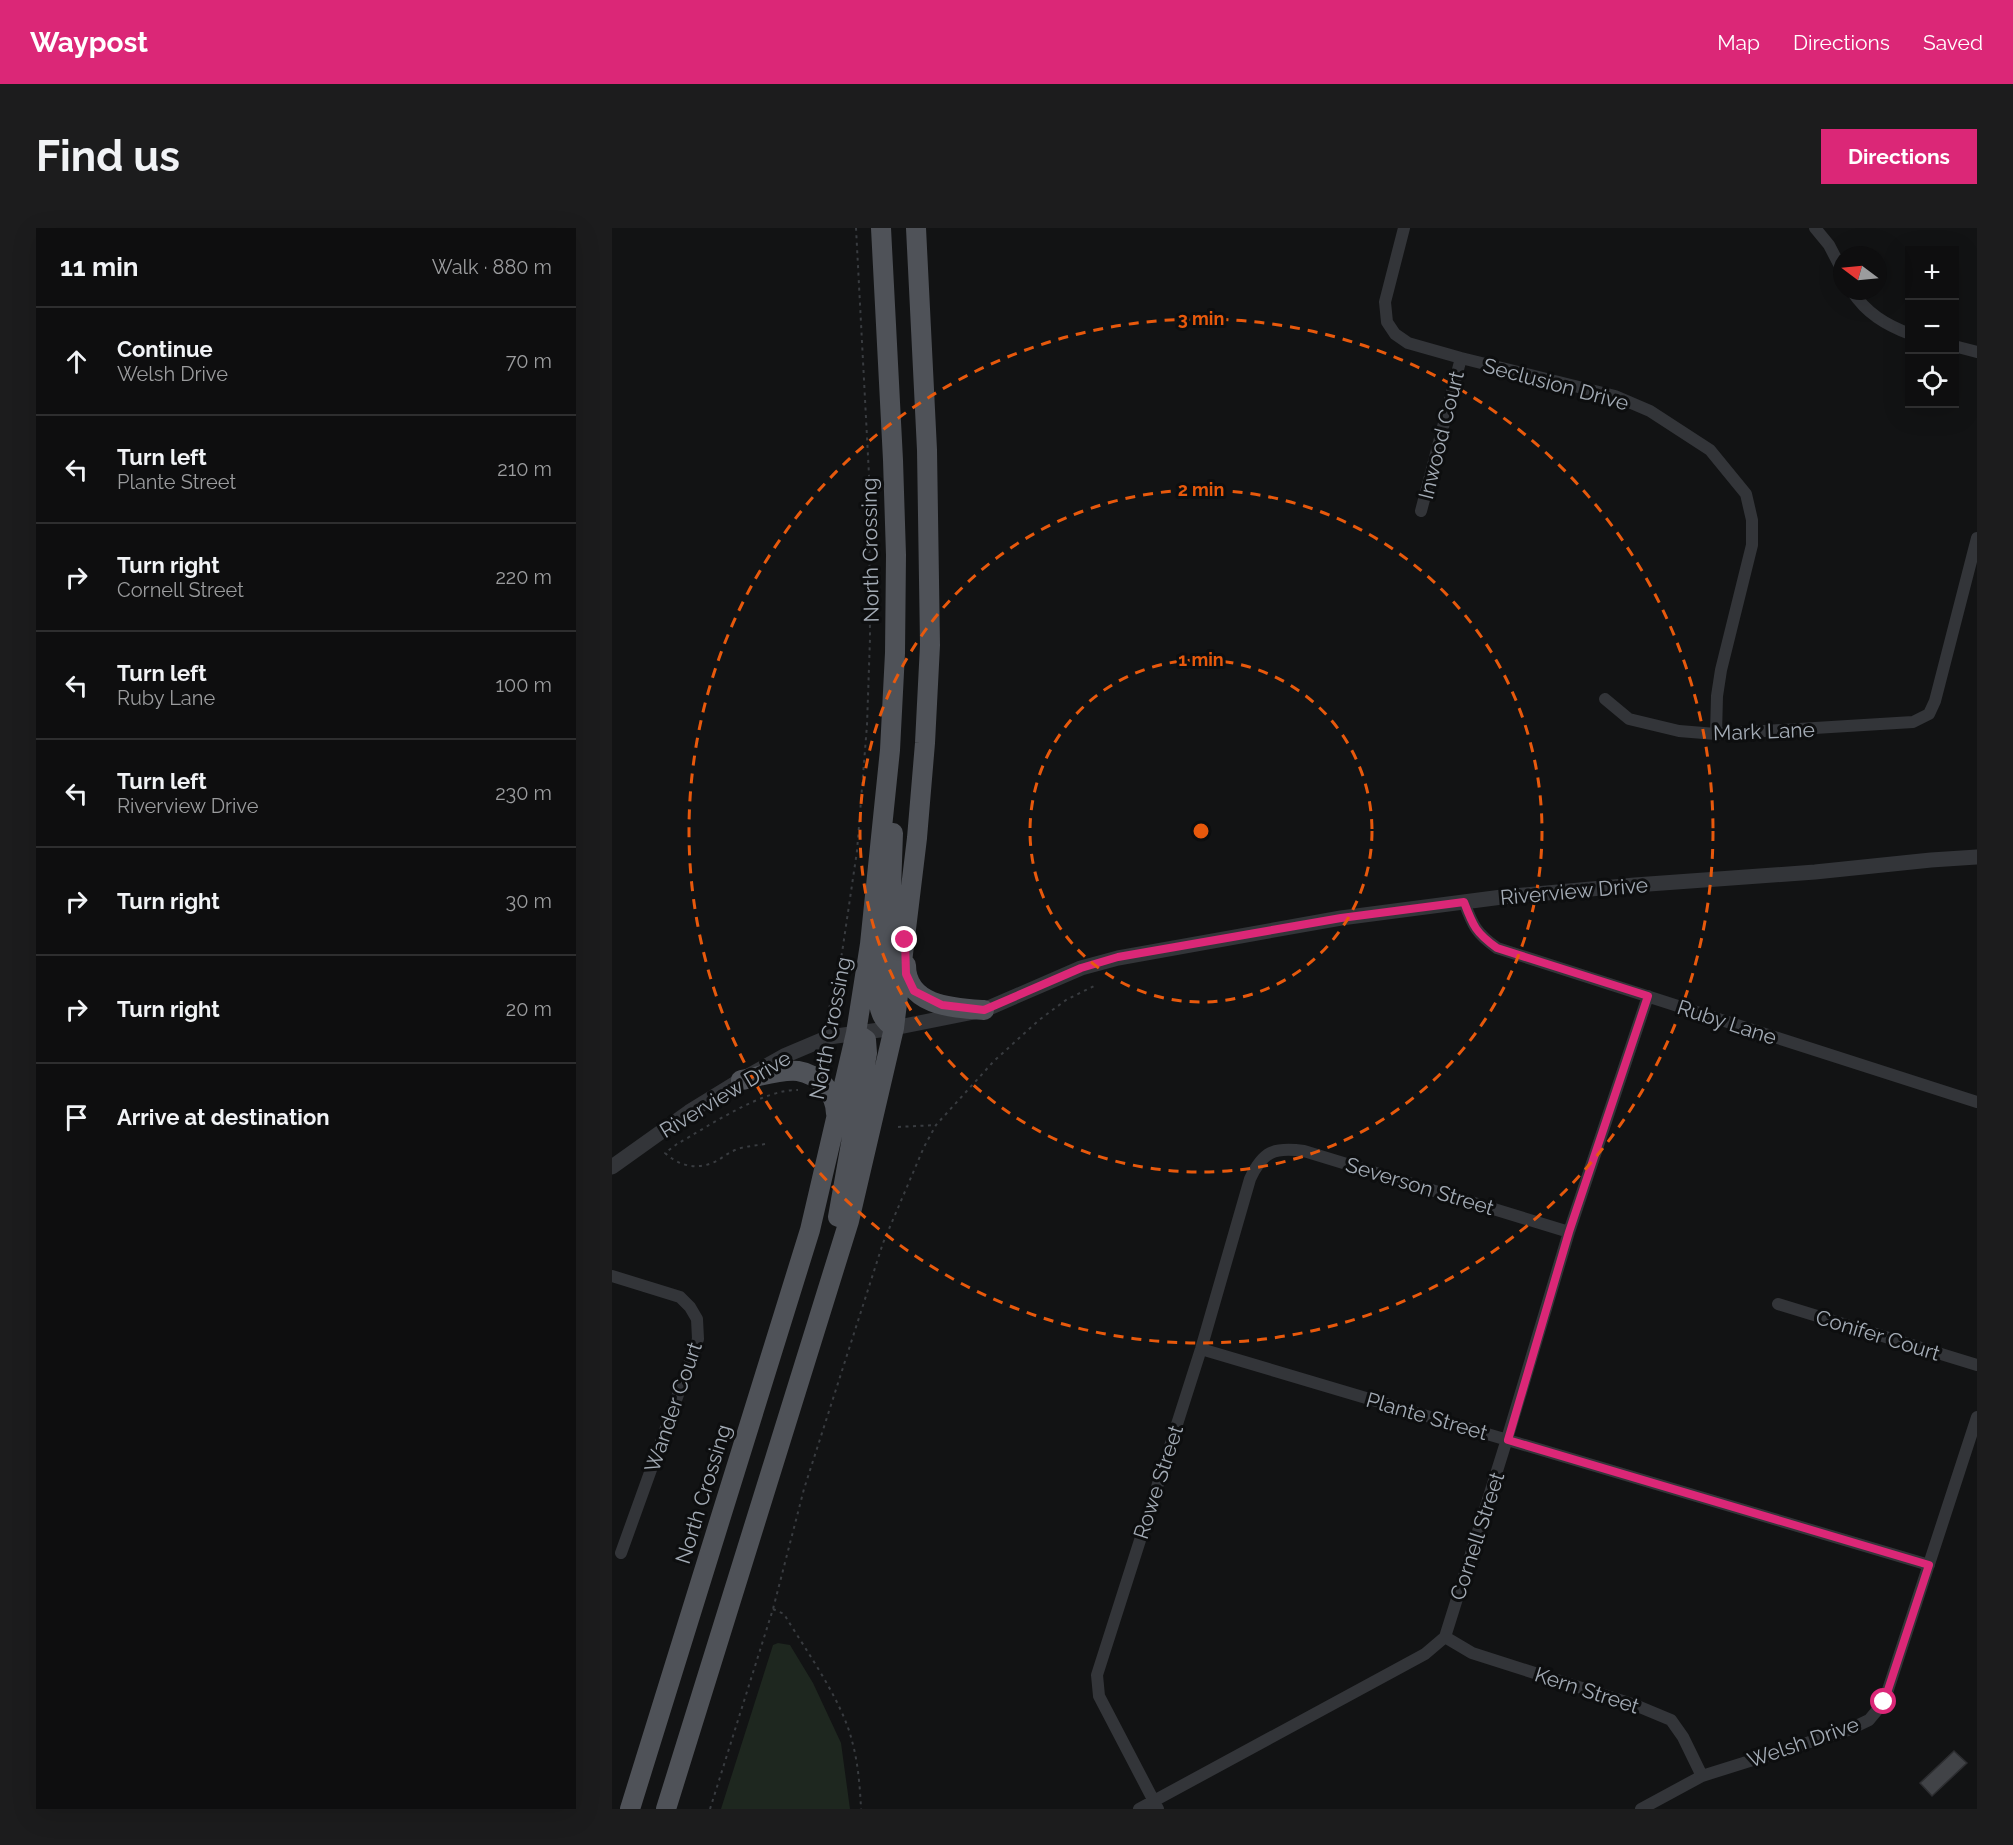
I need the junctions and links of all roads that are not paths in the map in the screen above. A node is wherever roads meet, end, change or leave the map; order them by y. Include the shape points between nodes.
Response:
1 (881, 228) edge
2 (903, 228) edge
3 (916, 228) edge
4 (1404, 228) edge
5 (1815, 228) edge
6 (1833, 253) edge
7 (1859, 300) edge
8 (1905, 332) edge
9 (1959, 347) edge
10 (1977, 352) edge
11 (922, 354) junction
12 (1461, 358) junction
13 (1422, 512) dead end
14 (1977, 538) edge
15 (1605, 699) dead end
16 (1716, 734) junction
17 (890, 750) junction
18 (1977, 857) edge
19 (1464, 902) junction
20 (905, 940) junction
21 (1648, 996) junction
22 (984, 1010) junction
23 (894, 1028) junction
24 (856, 1033) junction
25 (741, 1080) junction
26 (1977, 1102) edge
27 (836, 1124) junction
28 (1270, 1152) joint
29 (612, 1167) edge
30 (1569, 1232) junction
31 (612, 1276) edge
32 (1778, 1304) dead end
33 (821, 1314) junction
34 (1201, 1349) junction
35 (1977, 1365) edge
36 (1977, 1417) edge
37 (1508, 1440) junction
38 (621, 1553) dead end
39 (1929, 1565) junction
40 (1445, 1638) junction
41 (1702, 1776) junction
42 (1155, 1805) edge
43 (630, 1809) edge
44 (666, 1809) edge
45 (1138, 1809) edge
46 (1641, 1809) edge

1 - 17 main road, North Crossing via 896,555
2 - 11 main road
3 - 11 main road
4 - 12 street, Seclusion Drive via 1385,302 1387,322 1408,343
5 - 6 street
7 - 8 street via 1883,322
9 - 10 street
11 - 20 main road via 930,645 926,743
12 - 13 street, Inwood Court
12 - 16 street, Seclusion Drive via 1615,396 1650,411 1710,450 1746,494 1752,545 1721,670
14 - 16 street, Mark Lane via 1929,714 1897,724
15 - 16 street, Mark Lane via 1629,719 1679,731
17 - 23 main road via 894,856 879,1004 881,1015
17 - 24 main road, North Crossing via 870,944
18 - 19 street, Riverview Drive
19 - 21 street, Ruby Lane via 1481,936 1497,948
19 - 22 street, Riverview Drive via 1341,918 1118,957 1081,968
20 - 22 main road via 906,974 914,991 942,1005
20 - 23 main road
21 - 26 street, Ruby Lane
21 - 30 street, Cornell Street
22 - 23 street, Riverview Drive
23 - 24 street, Riverview Drive
23 - 33 main road via 849,1221
24 - 25 street, Riverview Drive via 829,1037
24 - 27 main road, North Crossing
24 - 33 main road via 866,1040 867,1053
25 - 27 main road via 798,1071 821,1082 831,1094 836,1103
25 - 29 street, Riverview Drive
27 - 43 main road, North Crossing via 810,1230
28 - 30 street, Severson Street via 1286,1148 1304,1151
28 - 34 street, Rowe Street via 1256,1165 1250,1179
30 - 37 street, Cornell Street
31 - 38 street, Wander Court via 680,1297 697,1319 698,1340
32 - 35 street, Conifer Court
33 - 44 main road
34 - 37 street, Plante Street
34 - 42 street, Rowe Street via 1097,1675 1099,1696
36 - 39 street, Welsh Drive
37 - 39 street, Plante Street
37 - 40 street, Cornell Street
39 - 41 street, Welsh Drive via 1884,1702 1869,1720
40 - 41 street, Kern Street via 1472,1653 1671,1720
40 - 42 street via 1425,1654
41 - 46 street, Welsh Drive
42 - 45 street

